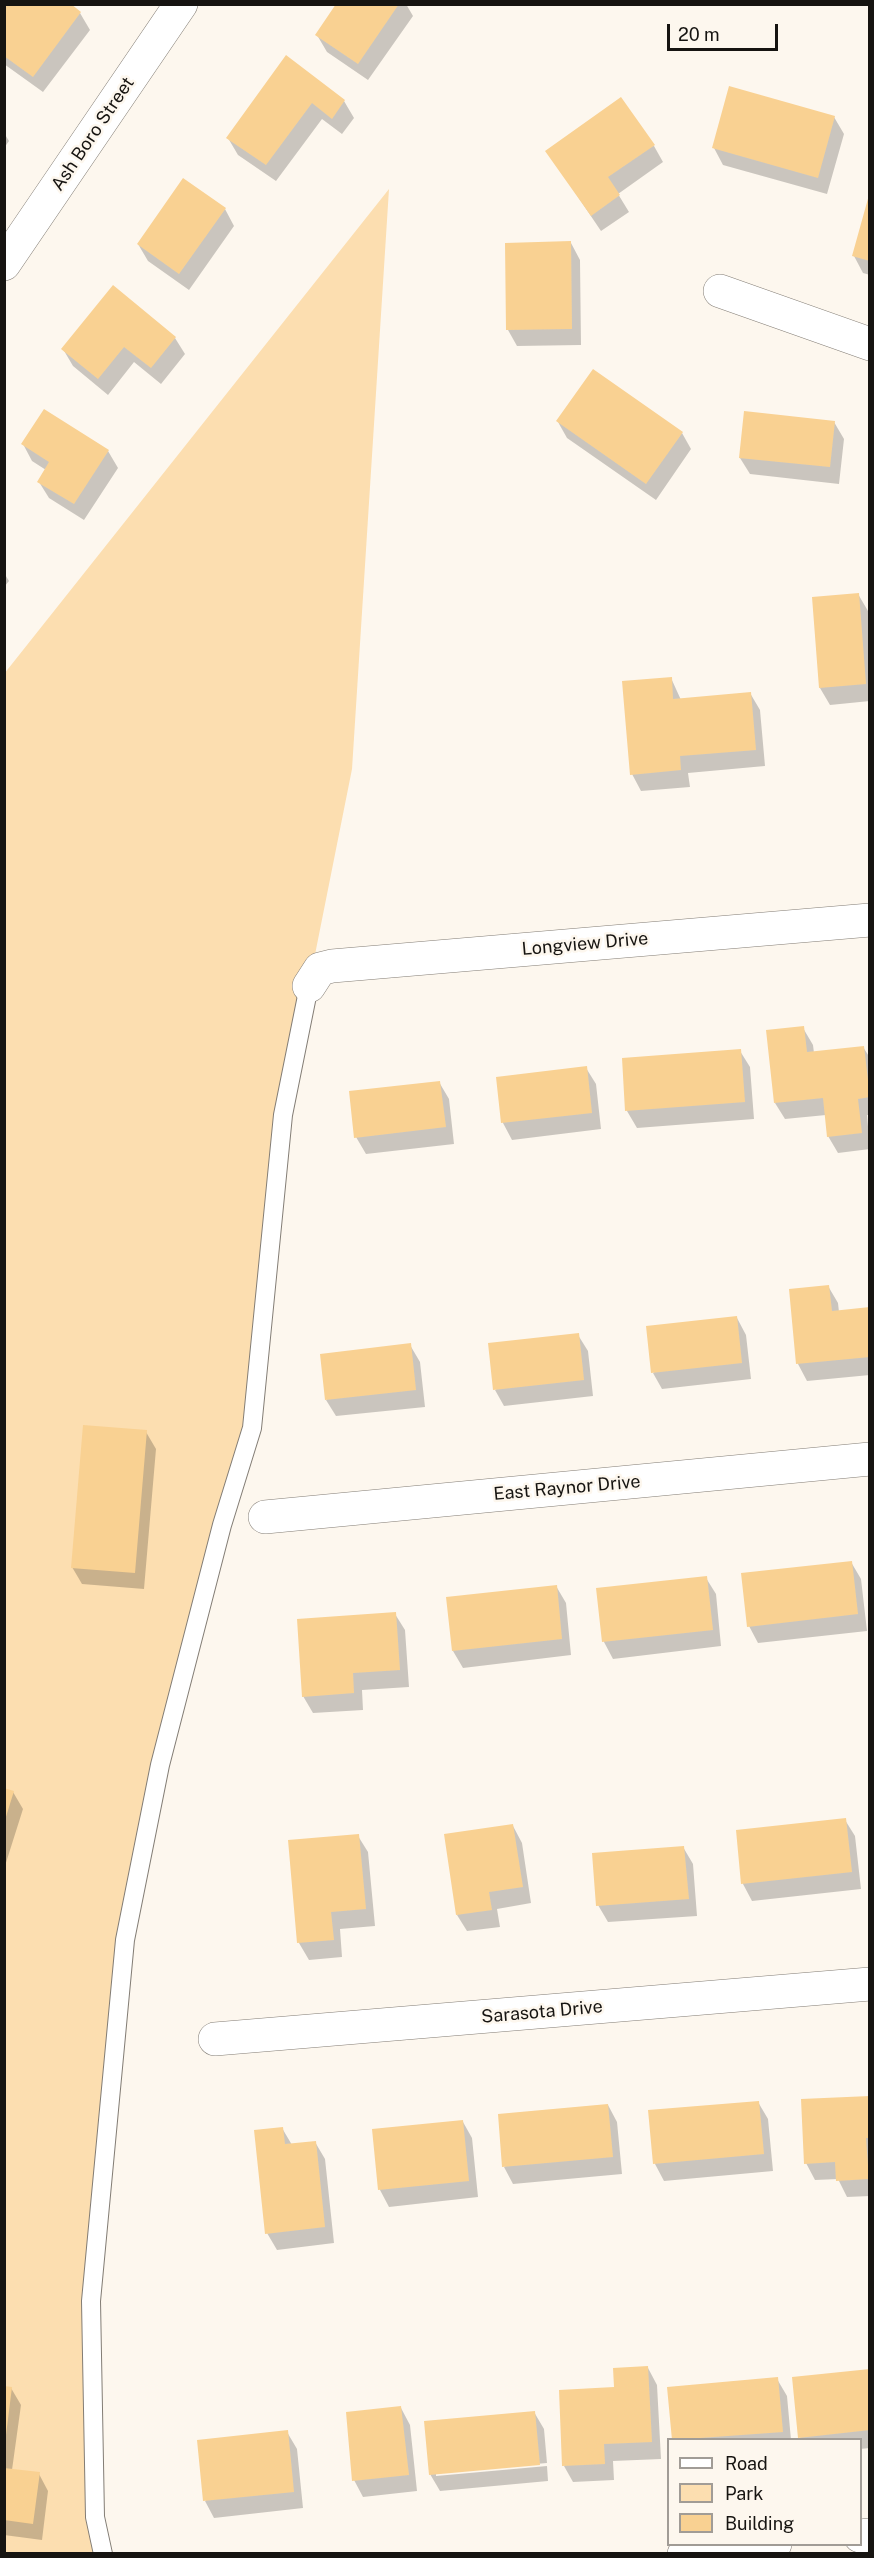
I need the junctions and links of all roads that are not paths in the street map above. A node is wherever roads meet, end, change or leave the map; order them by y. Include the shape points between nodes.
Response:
1 (181, 4) edge
2 (4, 264) edge
3 (720, 291) dead end
4 (870, 344) edge
5 (870, 920) edge
6 (309, 986) joint
7 (870, 1459) edge
8 (265, 1516) dead end
9 (870, 1984) edge
10 (215, 2039) dead end
11 (755, 2546) edge
12 (103, 2553) edge
13 (684, 2553) edge

1 - 2 street, Ash Boro Street
3 - 4 street
5 - 6 street, Longview Drive via 332,966 320,969
6 - 12 lane via 283,1115 252,1428 222,1525 159,1771 125,1940 91,2301 95,2517
7 - 8 street, East Raynor Drive
9 - 10 street, Sarasota Drive
11 - 13 street

